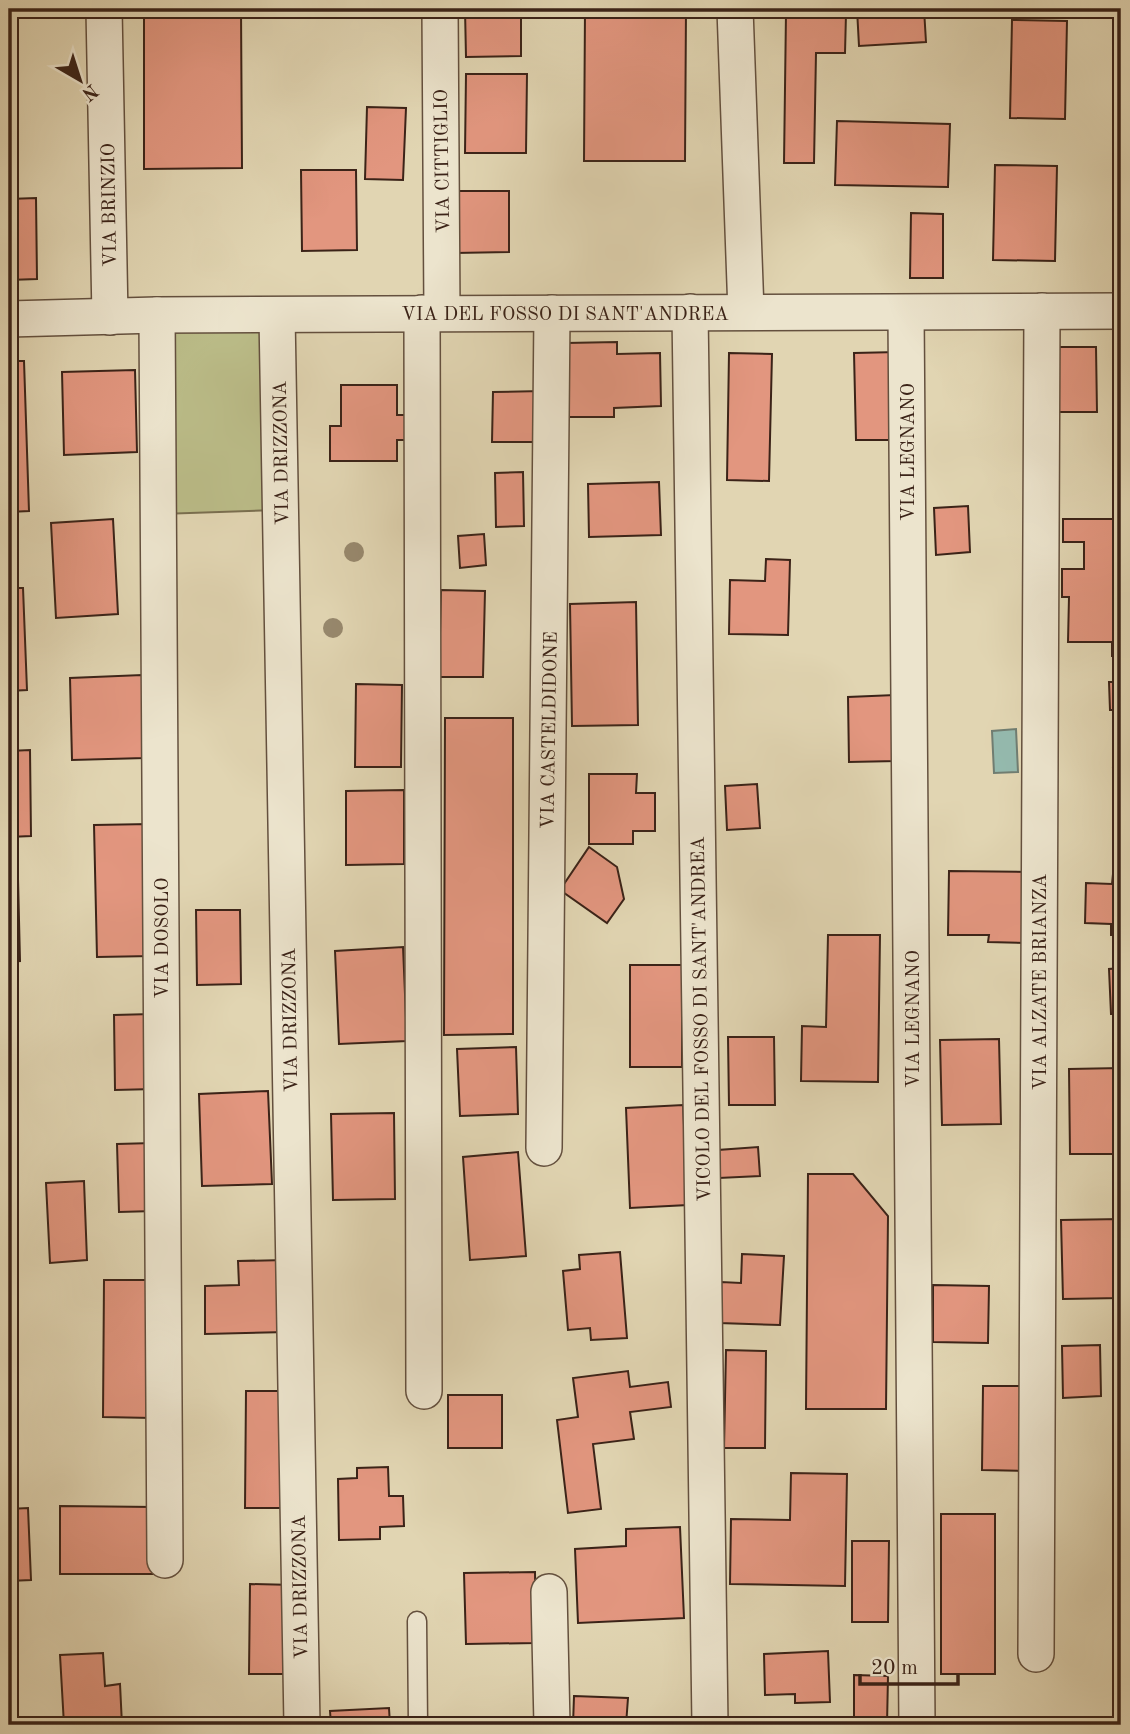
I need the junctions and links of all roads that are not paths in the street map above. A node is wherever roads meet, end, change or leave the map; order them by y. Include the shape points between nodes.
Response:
1 (104, 9) edge
2 (440, 9) edge
3 (735, 9) edge
4 (1042, 311) junction
5 (1121, 311) edge
6 (690, 312) junction
7 (432, 313) junction
8 (552, 313) junction
9 (746, 313) junction
10 (906, 313) junction
11 (158, 315) junction
12 (277, 315) junction
13 (110, 317) junction
14 (9, 319) edge
15 (544, 1148) dead end
16 (424, 1391) dead end
17 (165, 1560) dead end
18 (549, 1592) dead end
19 (417, 1621) dead end
20 (1036, 1654) dead end
21 (302, 1725) edge
22 (418, 1725) edge
23 (552, 1725) edge
24 (710, 1725) edge
25 (917, 1725) edge

1 - 13 street, VIA BRINZIO
2 - 7 street, VIA CITTIGLIO
3 - 9 street
4 - 5 street, VIA DEL FOSSO DI SANT'ANDREA
4 - 10 street, VIA DEL FOSSO DI SANT'ANDREA
4 - 20 street, VIA ALZATE BRIANZA
6 - 8 street, VIA DEL FOSSO DI SANT'ANDREA
6 - 9 street, VIA DEL FOSSO DI SANT'ANDREA
6 - 24 street, VICOLO DEL FOSSO DI SANT'ANDREA
7 - 8 street, VIA DEL FOSSO DI SANT'ANDREA
7 - 12 street, VIA DEL FOSSO DI SANT'ANDREA
7 - 16 street, VIA CITTIGLIO
8 - 15 street, VIA CASTELDIDONE
9 - 10 street, VIA DEL FOSSO DI SANT'ANDREA
10 - 25 street, VIA LEGNANO
11 - 12 street, VIA DEL FOSSO DI SANT'ANDREA
11 - 13 street, VIA DEL FOSSO DI SANT'ANDREA
11 - 17 street, VIA DOSOLO
12 - 21 street, VIA DRIZZONA
13 - 14 street, VIA DEL FOSSO DI SANT'ANDREA
18 - 23 street
19 - 22 lane

